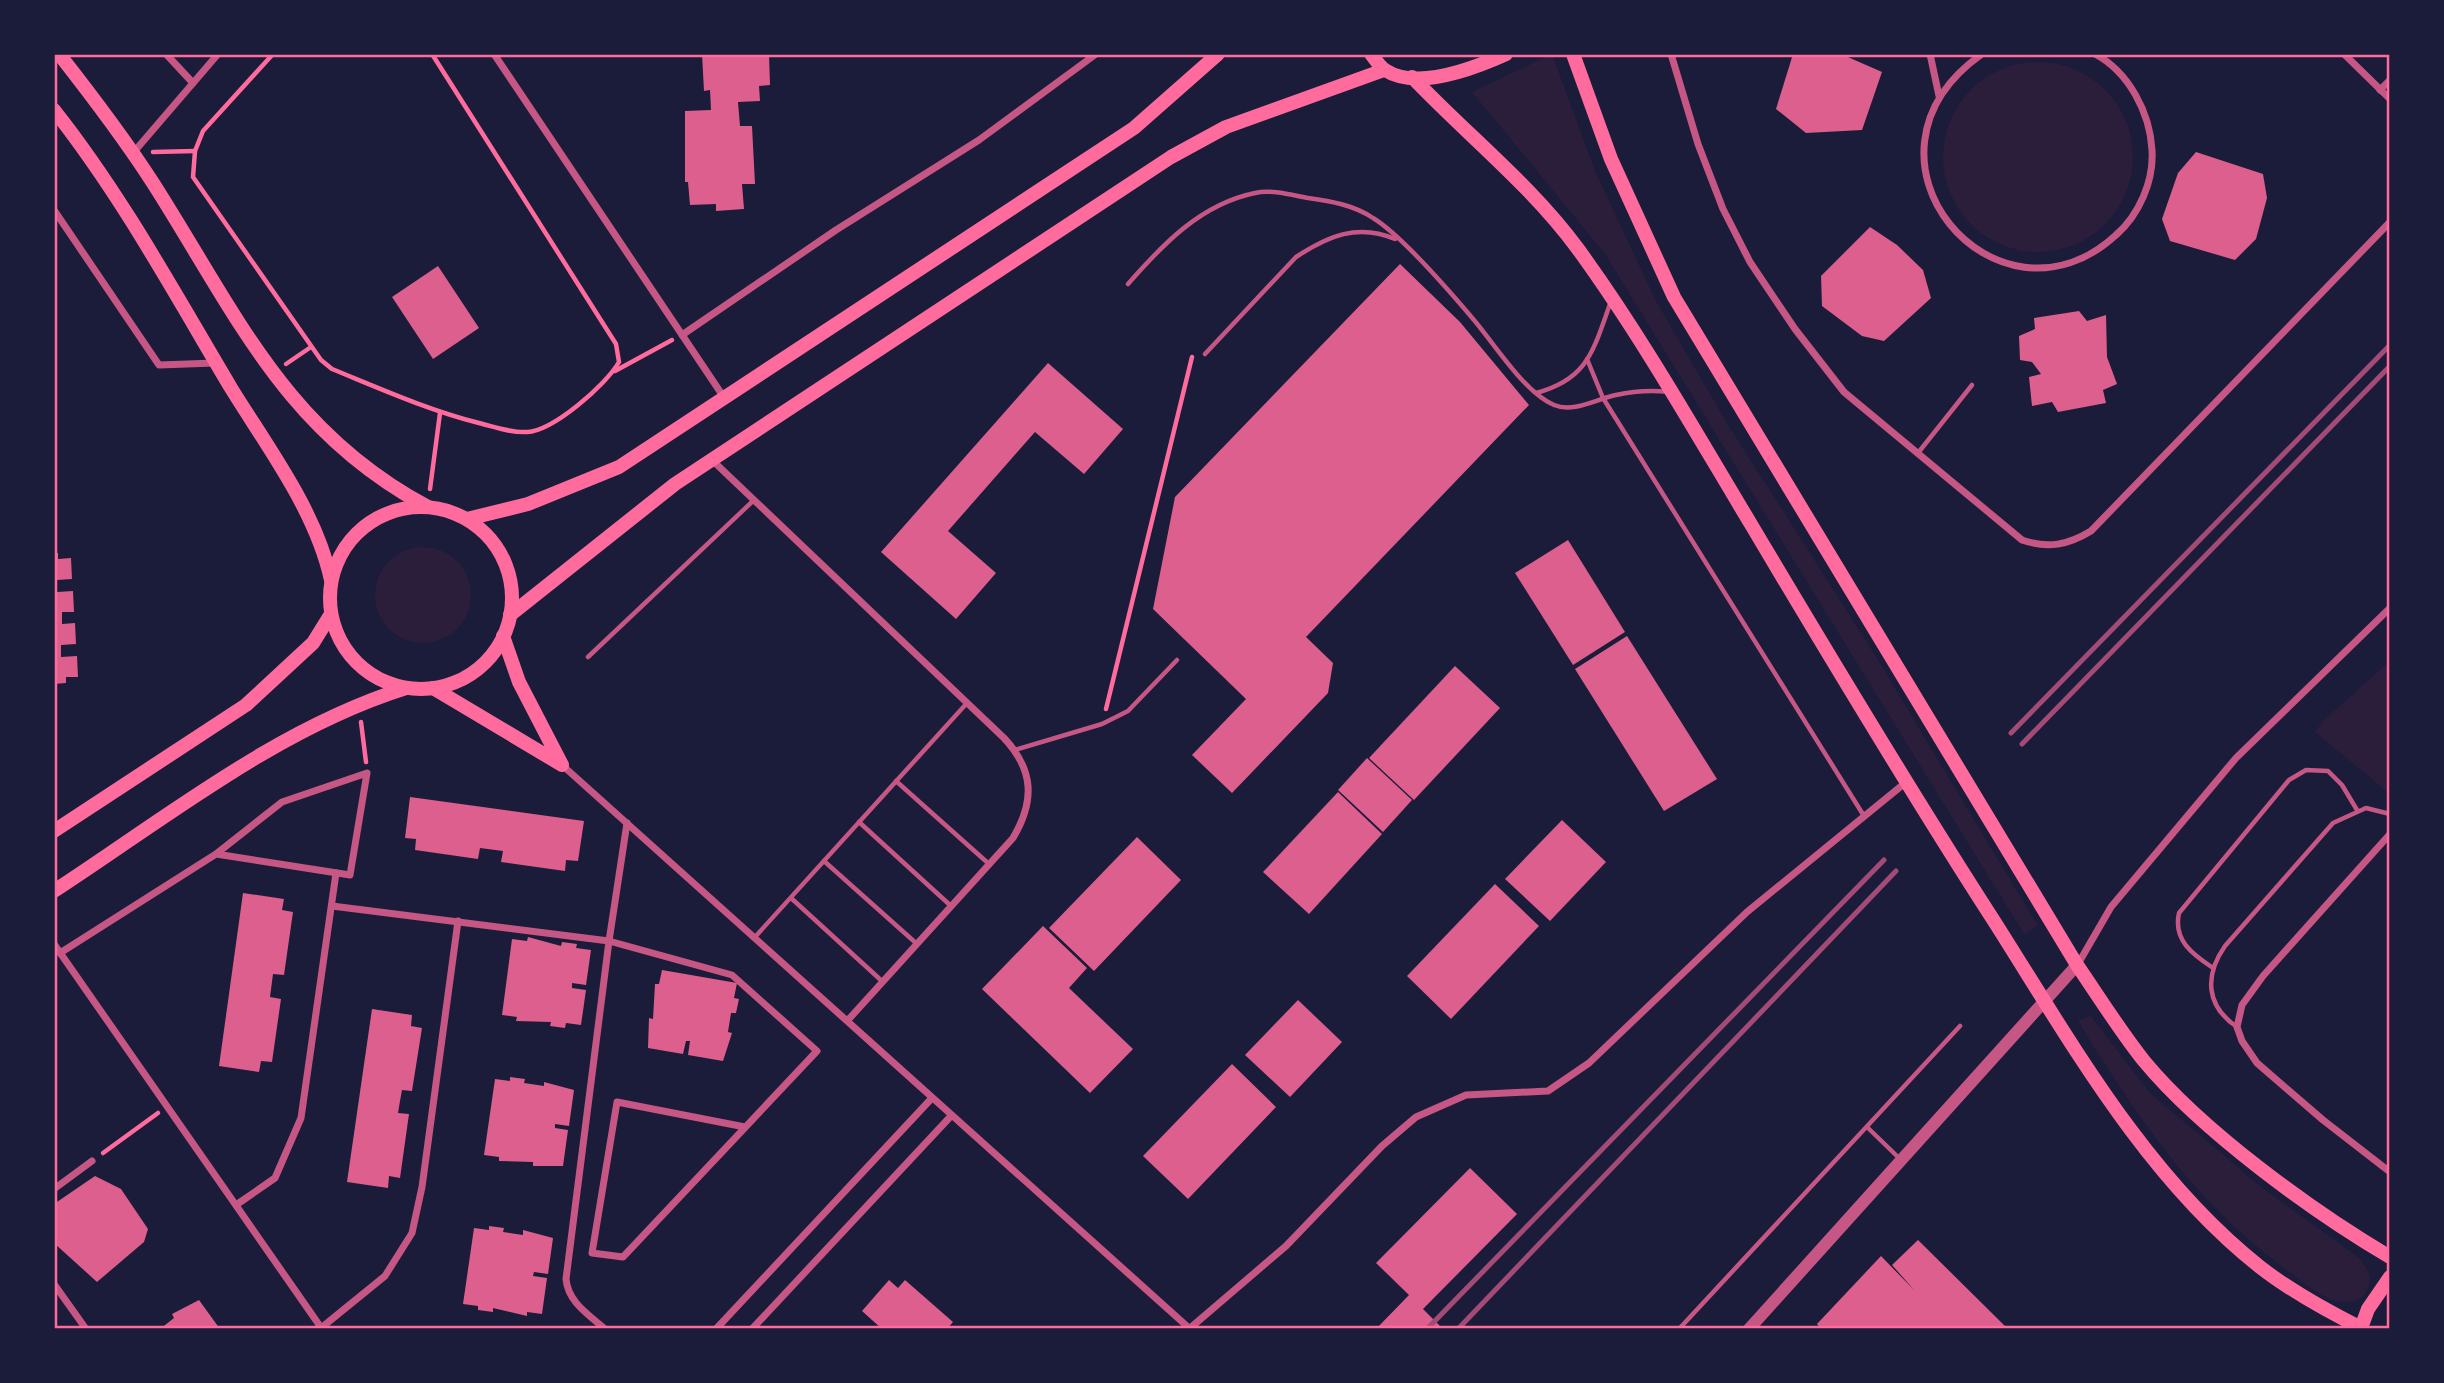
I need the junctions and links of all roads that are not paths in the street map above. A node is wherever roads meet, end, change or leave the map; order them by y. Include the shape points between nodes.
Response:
1 (59, 54) edge
2 (166, 54) edge
3 (218, 54) edge
4 (494, 54) edge
5 (1096, 54) edge
6 (1218, 54) edge
7 (1371, 54) edge
8 (1506, 54) edge
9 (1573, 54) edge
10 (1671, 54) edge
11 (1930, 54) edge
12 (2095, 54) edge
13 (2344, 54) edge
14 (1980, 55) edge
15 (1384, 70) junction
16 (1412, 77) junction
17 (2390, 80) edge
18 (193, 83) junction
19 (2380, 90) junction
20 (1939, 96) junction
21 (2390, 99) edge
22 (54, 110) edge
23 (132, 153) junction
24 (54, 210) edge
25 (2390, 222) edge
26 (1399, 241) junction
27 (1128, 284) dead end
28 (1612, 300) junction
29 (682, 335) junction
30 (1205, 354) dead end
31 (1587, 359) junction
32 (216, 363) junction
33 (1972, 385) dead end
34 (1671, 392) junction
35 (1534, 393) junction
36 (1603, 398) junction
37 (725, 399) junction
38 (1918, 453) junction
39 (712, 460) junction
40 (754, 500) junction
41 (428, 507) junction
42 (467, 519) junction
43 (331, 582) junction
44 (2390, 608) edge
45 (331, 614) junction
46 (510, 615) junction
47 (503, 636) junction
48 (588, 657) dead end
49 (1177, 660) dead end
50 (406, 688) junction
51 (433, 688) junction
52 (967, 703) junction
53 (1015, 750) junction
54 (562, 765) junction
55 (896, 781) junction
56 (1905, 783) junction
57 (2357, 810) junction
58 (2390, 814) edge
59 (1864, 816) junction
60 (859, 822) junction
61 (627, 823) junction
62 (54, 831) edge
63 (2390, 834) edge
64 (216, 854) junction
65 (824, 861) junction
66 (989, 864) junction
67 (336, 873) junction
68 (54, 891) edge
69 (790, 898) junction
70 (332, 906) junction
71 (951, 906) junction
72 (458, 921) junction
73 (755, 937) junction
74 (609, 941) junction
75 (54, 944) edge
76 (917, 944) junction
77 (60, 953) junction
78 (2077, 965) junction
79 (2213, 968) junction
80 (883, 982) junction
81 (2045, 1001) junction
82 (848, 1020) junction
83 (1960, 1026) dead end
84 (2236, 1027) junction
85 (932, 1098) junction
86 (951, 1116) junction
87 (745, 1127) junction
88 (1867, 1127) junction
89 (1900, 1159) junction
90 (92, 1161) road end
91 (2390, 1172) edge
92 (54, 1189) edge
93 (236, 1205) junction
94 (2390, 1257) edge
95 (2390, 1277) edge
96 (54, 1284) edge
97 (2362, 1328) edge
98 (86, 1329) edge
99 (322, 1329) edge
100 (605, 1329) edge
101 (716, 1329) edge
102 (752, 1329) edge
103 (1189, 1329) edge
104 (1679, 1329) edge
105 (1749, 1329) edge

1 - 23 main road
2 - 18 street
3 - 18 street
4 - 29 street
5 - 29 street via 979,141 836,230
6 - 37 main road via 1134,128
7 - 15 main road
8 - 16 main road via 1445,76
9 - 78 main road via 1611,159 1674,296
10 - 38 street via 1698,145 1750,262 1844,392
11 - 20 street
12 - 20 street via 2127,81 2146,114 2152,152 2147,190 2129,223 2101,249 2066,265 2028,268 1991,258 1959,237 1936,207 1924,170 1926,132
13 - 19 street
14 - 20 street via 1960,70
15 - 16 main road
15 - 39 main road via 1226,127 1171,157
16 - 28 main road via 1545,208
17 - 19 street
18 - 23 street
19 - 21 street
22 - 32 main road via 121,204
23 - 41 main road via 273,373 307,416 356,463
24 - 32 street via 159,365
25 - 38 street via 2091,531 2075,541 2040,546 2022,540
26 - 27 lane via 1373,218 1337,202 1257,192 1198,215
26 - 30 lane via 1363,231 1338,233 1314,245 1296,257
26 - 35 lane
28 - 31 lane
28 - 34 main road
29 - 37 street
31 - 35 lane via 1565,384
31 - 36 lane
32 - 43 main road via 315,530
33 - 38 lane
34 - 36 lane via 1647,390
34 - 56 main road
35 - 36 lane via 1567,407
36 - 59 lane
37 - 42 main road via 619,467 528,504
39 - 40 street
39 - 46 main road
40 - 48 lane
40 - 52 street
41 - 42 main road
41 - 43 main road via 401,509 376,519 355,535
42 - 46 main road via 487,535 502,556 511,580
43 - 45 main road
44 - 78 street via 2236,758 2111,907
45 - 50 main road via 340,641 357,663 380,680
45 - 62 main road via 313,643 246,705
46 - 47 main road
47 - 51 main road via 477,670
47 - 54 main road via 519,682
49 - 53 lane via 1128,711 1102,724
50 - 51 main road
50 - 68 main road via 359,704 274,747
51 - 54 main road
52 - 53 street
52 - 55 lane
53 - 66 street via 1025,768 1029,796 1025,818
54 - 61 street
55 - 60 lane
55 - 66 lane
56 - 59 street
56 - 81 main road
57 - 58 lane
57 - 79 lane via 2333,823 2225,946
57 - 79 lane via 2328,771 2306,770 2289,780 2179,913 2181,940
59 - 103 street via 1747,912 1589,1063 1548,1091 1466,1095 1416,1117 1286,1246
60 - 65 lane
60 - 71 lane
61 - 73 street
61 - 74 street
63 - 84 street via 2263,976 2242,1005
64 - 67 street
64 - 67 street via 282,802 367,773 350,875
64 - 77 street
65 - 69 lane
65 - 76 lane
66 - 71 street
67 - 70 street
69 - 73 lane
69 - 80 lane
70 - 72 street
70 - 93 street via 301,1118 275,1178
71 - 76 street
72 - 74 street
72 - 99 street via 412,1233 385,1276
73 - 82 street
74 - 87 street via 732,975 817,1051
74 - 100 street via 566,1279 575,1303
75 - 77 street
76 - 80 street
77 - 93 street
78 - 81 street
78 - 94 main road via 2145,1063 2193,1111 2304,1200
79 - 84 lane via 2215,1007
80 - 82 street
81 - 89 street
81 - 97 main road via 2108,1097 2179,1189 2215,1227 2292,1290
82 - 85 street
83 - 88 lane
84 - 91 street via 2258,1063
85 - 86 street
85 - 101 street
86 - 102 street
86 - 103 street
87 - 87 street via 623,1257 592,1253 617,1102
88 - 89 lane
88 - 104 lane
89 - 105 street
90 - 92 street
93 - 99 street
95 - 97 main road via 2368,1309
96 - 98 street

